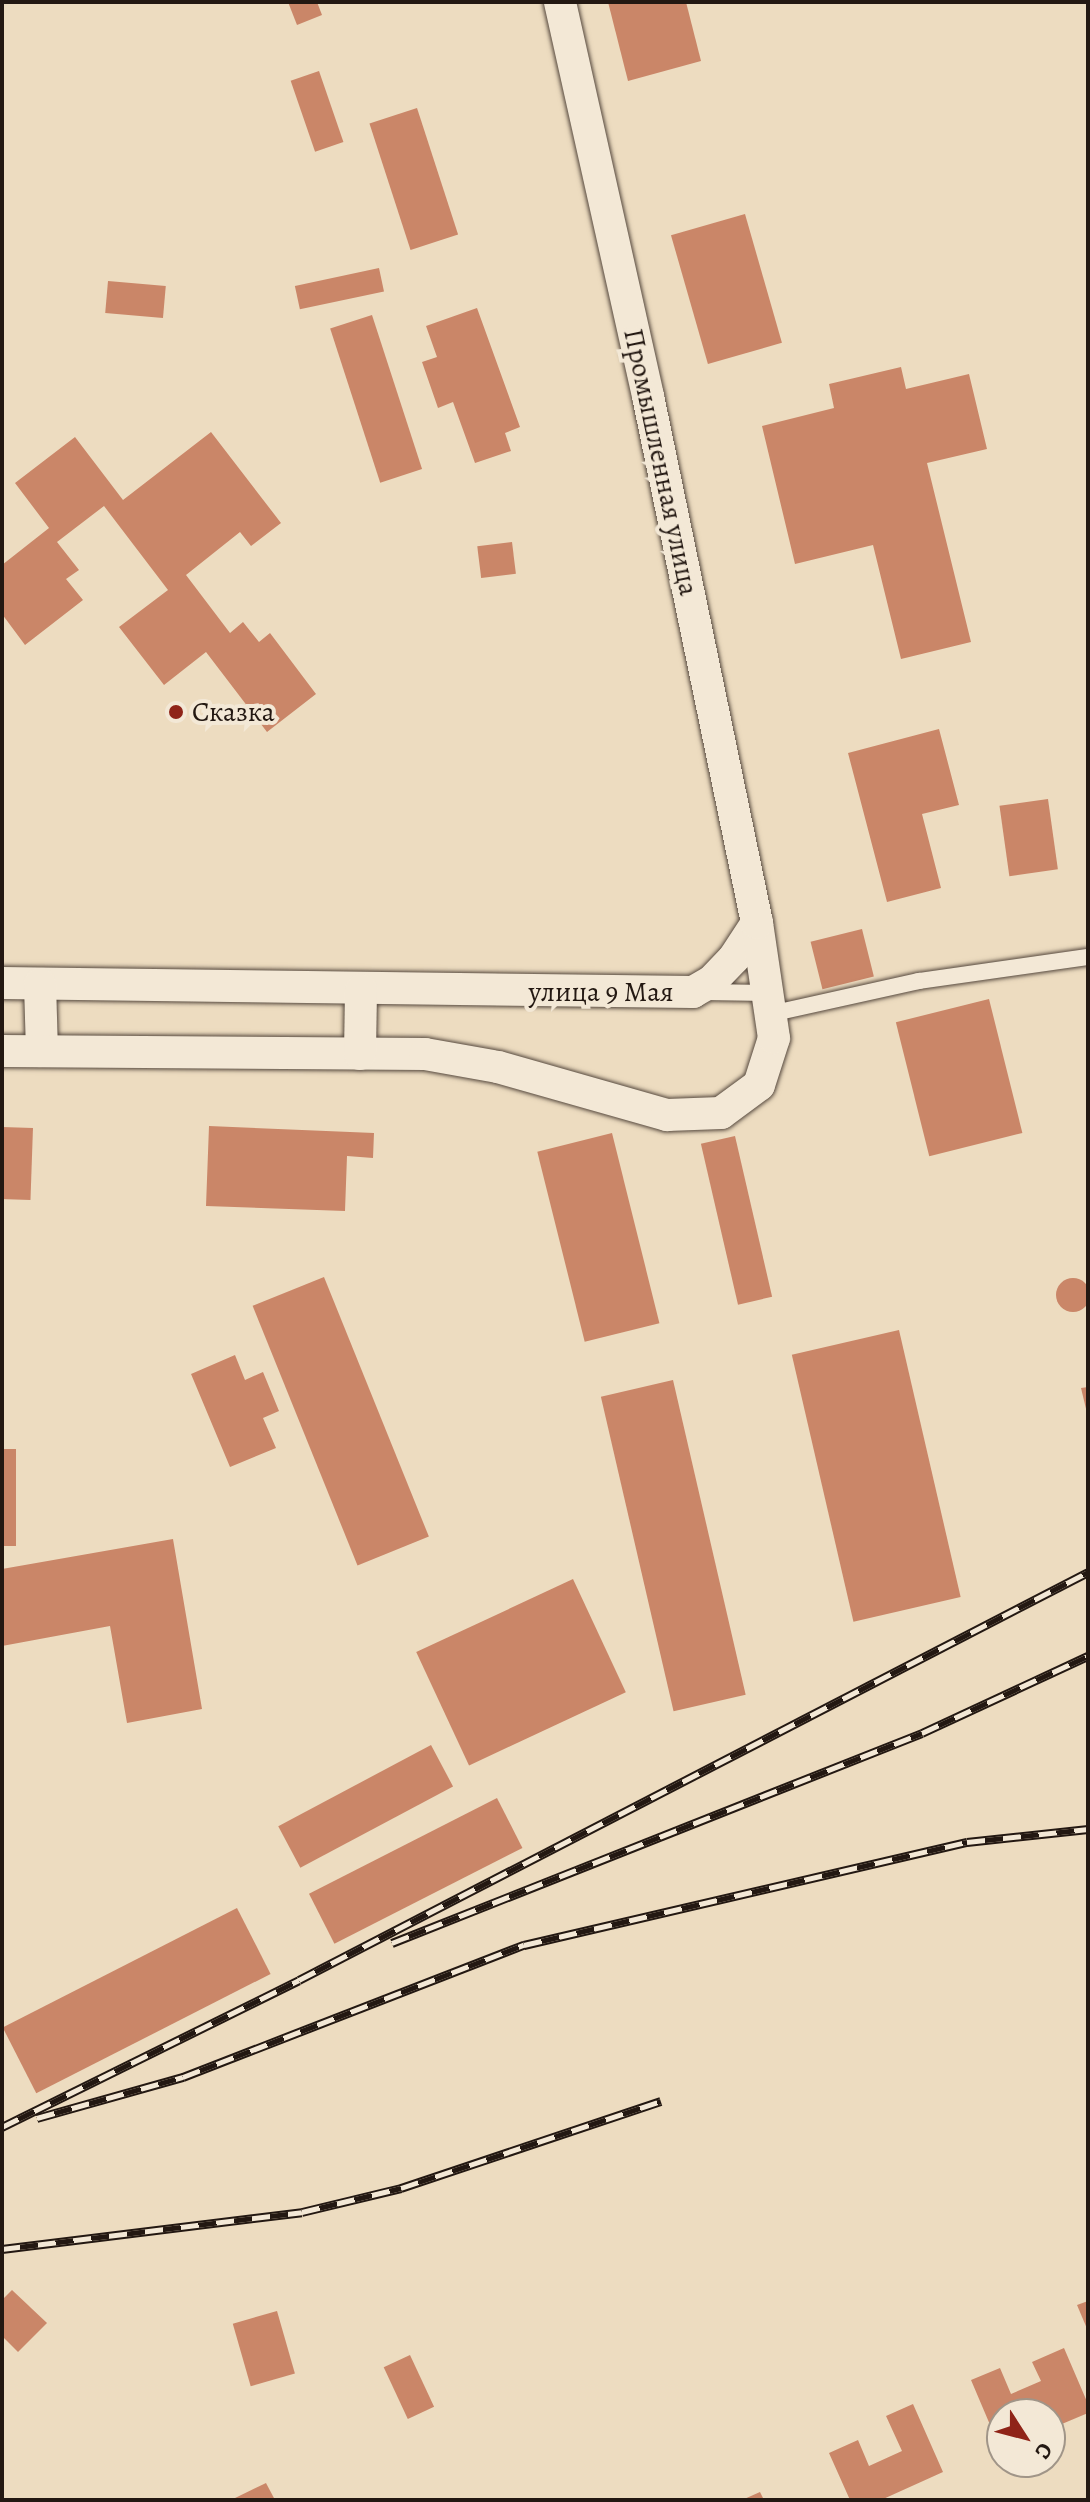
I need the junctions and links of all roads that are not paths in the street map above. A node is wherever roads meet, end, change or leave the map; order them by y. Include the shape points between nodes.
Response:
1 (560, 2) edge
2 (757, 923) junction
3 (1088, 957) edge
4 (2, 983) edge
5 (40, 984) junction
6 (361, 990) junction
7 (693, 992) junction
8 (768, 1003) junction
9 (2, 1051) edge
10 (42, 1051) junction
11 (360, 1054) junction

1 - 2 street, Промышленная улица
2 - 7 street, улица 9 Мая via 734,958
2 - 8 street
3 - 8 lane
4 - 5 street, улица 9 Мая
5 - 6 street, улица 9 Мая
5 - 10 street
6 - 7 street, улица 9 Мая
6 - 11 street
7 - 8 lane
8 - 11 street via 774,1038 759,1085 721,1113 667,1115 498,1067 425,1054
9 - 10 street
10 - 11 street

